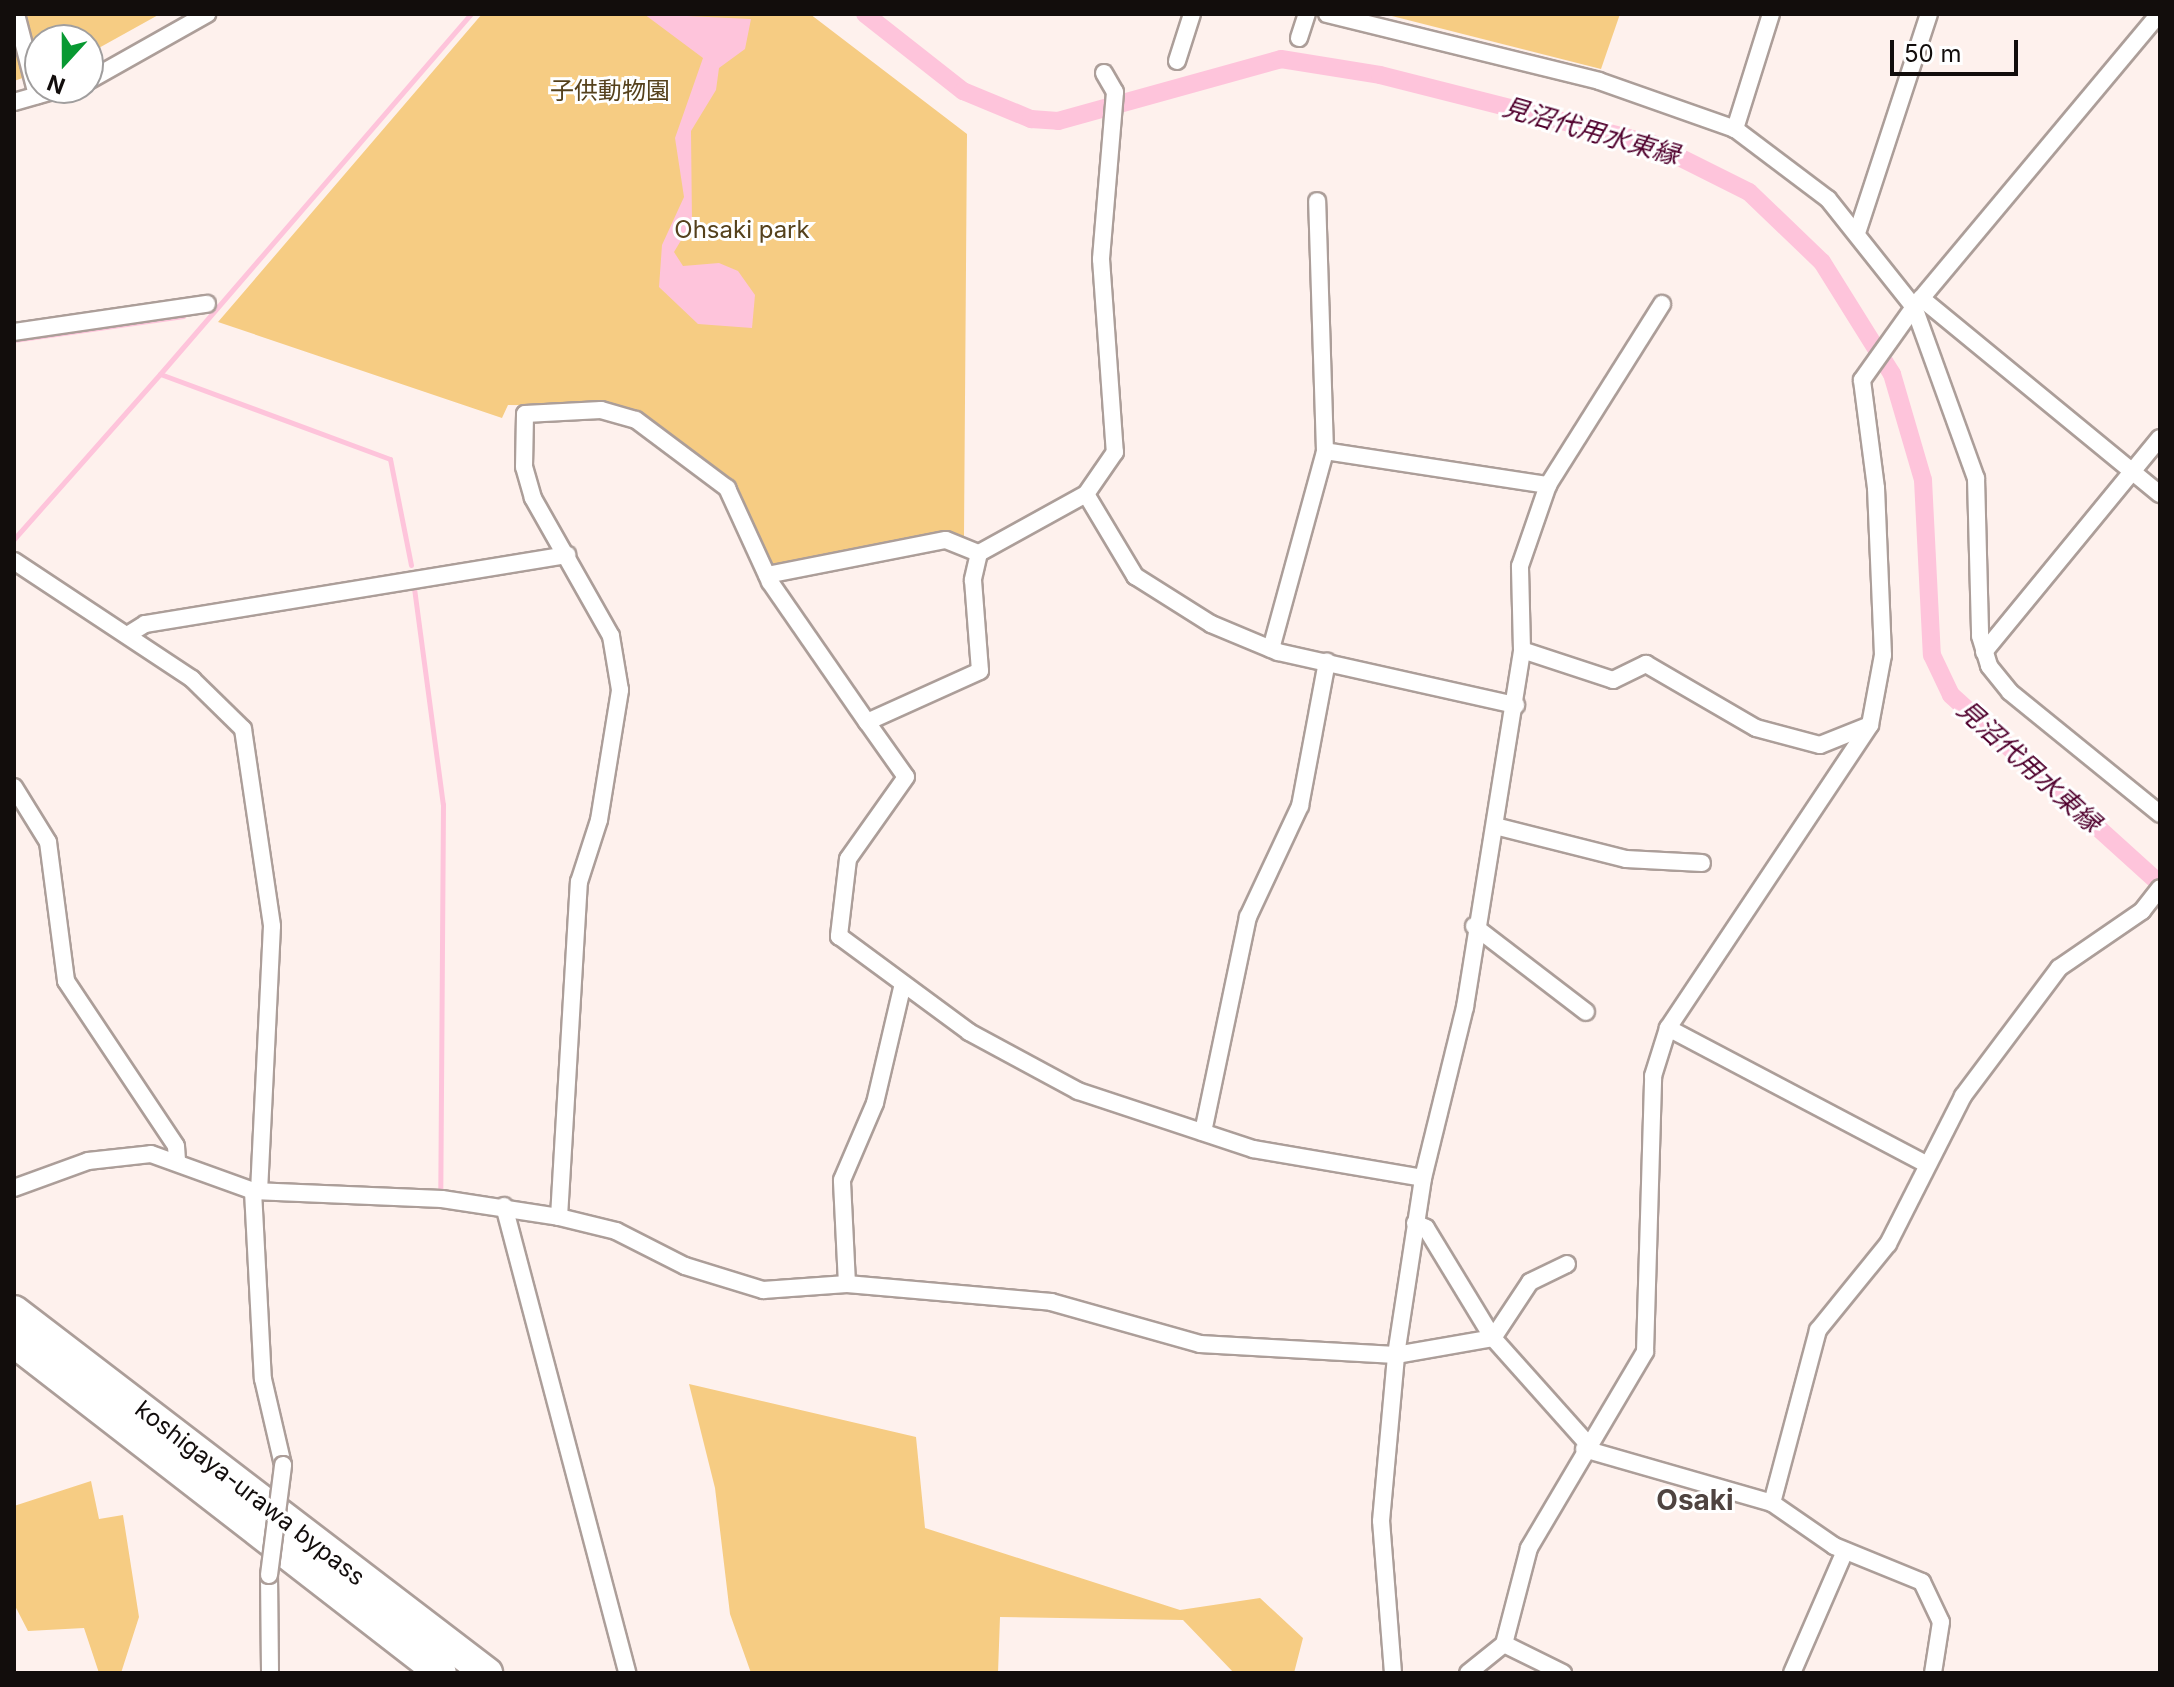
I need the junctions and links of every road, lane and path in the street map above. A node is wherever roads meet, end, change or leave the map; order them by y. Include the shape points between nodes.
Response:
1 (16, 14) edge
2 (207, 14) edge
3 (1192, 14) edge
4 (1307, 14) edge
5 (1327, 14) edge
6 (1771, 14) edge
7 (1929, 14) edge
8 (2159, 14) edge
9 (1299, 38) dead end
10 (24, 45) edge
11 (1177, 61) dead end
12 (104, 72) edge
13 (1104, 73) dead end
14 (1735, 129) junction
15 (1317, 201) dead end
16 (1858, 230) junction
17 (1917, 302) junction
18 (207, 304) dead end
19 (1662, 304) dead end
20 (14, 332) edge
21 (2160, 438) edge
22 (1325, 451) junction
23 (2133, 471) junction
24 (1548, 485) junction
25 (1086, 494) junction
26 (2160, 494) edge
27 (979, 553) junction
28 (567, 555) junction
29 (14, 561) edge
30 (767, 575) junction
31 (129, 634) junction
32 (1271, 649) junction
33 (1522, 650) junction
34 (1984, 652) junction
35 (1327, 662) junction
36 (1516, 705) junction
37 (867, 722) junction
38 (1870, 725) junction
39 (14, 787) edge
40 (2160, 814) edge
41 (1495, 826) junction
42 (1702, 863) dead end
43 (2157, 893) edge
44 (1474, 926) junction
45 (902, 988) junction
46 (1586, 1012) dead end
47 (1668, 1028) junction
48 (1203, 1132) junction
49 (177, 1159) junction
50 (1924, 1163) junction
51 (1423, 1178) junction
52 (14, 1188) edge
53 (256, 1191) junction
54 (504, 1206) junction
55 (559, 1217) junction
56 (1415, 1223) junction
57 (1567, 1264) dead end
58 (847, 1284) junction
59 (14, 1311) edge
60 (1493, 1338) junction
61 (14, 1342) edge
62 (1396, 1355) junction
63 (1585, 1446) junction
64 (1772, 1503) junction
65 (1845, 1551) junction
66 (1504, 1644) junction
67 (270, 1673) edge
68 (441, 1673) edge
69 (487, 1673) edge
70 (627, 1673) edge
71 (1393, 1673) edge
72 (1468, 1673) edge
73 (1563, 1673) edge
74 (1792, 1673) edge
75 (1933, 1673) edge

1 - 10 street
2 - 12 street
3 - 11 street
4 - 9 street
5 - 14 street via 1599,81
6 - 14 street
7 - 16 street
8 - 17 street
13 - 25 street via 1115,92 1101,259 1118,434 1106,471
14 - 16 street via 1797,172
15 - 22 street
16 - 17 street
17 - 23 street
17 - 34 street via 1976,478
17 - 38 street via 1873,363 1863,390 1876,488 1883,655
18 - 20 street
19 - 24 street
21 - 23 street
22 - 24 street
22 - 32 street
23 - 26 street
23 - 34 street
24 - 33 street via 1520,566
25 - 27 street
25 - 32 street via 1135,576 1211,624
27 - 30 street via 946,540
27 - 37 street via 973,580 980,671
28 - 30 street via 524,467 525,414 601,410 636,420 727,488
28 - 31 street via 145,624
28 - 55 street via 611,636 620,690 599,820 579,882
29 - 31 street
30 - 37 street
31 - 53 street via 192,679 243,729 272,926
32 - 35 street
33 - 36 street
33 - 38 street via 1613,680 1646,664 1756,728 1820,745
34 - 40 street via 2010,692
35 - 36 street
35 - 48 street via 1300,806 1248,917
36 - 41 street
37 - 45 street via 906,777 848,859 839,936
38 - 47 street
39 - 49 street via 43,824 66,981 176,1146
41 - 42 street via 1626,859
41 - 44 street
43 - 50 street via 2059,968 1963,1096
44 - 46 street
44 - 51 street via 1465,1007
45 - 48 street via 1023,1065
45 - 58 street via 875,1103 842,1180
47 - 50 street
47 - 63 street via 1653,1076 1645,1352
48 - 51 street via 1253,1149
49 - 52 street via 119,1154
49 - 53 street
50 - 64 street via 1888,1244 1818,1330
51 - 56 street
53 - 54 street
53 - 67 street, bridge via 263,1379 283,1465 269,1575
54 - 55 street
54 - 70 street
55 - 58 street via 616,1231 727,1283 763,1290
56 - 60 street via 1426,1228
56 - 62 street
57 - 60 street via 1530,1282
58 - 62 street via 1051,1302 1200,1344
59 - 69 highway, koshigaya-urawa bypass
60 - 62 street
60 - 63 street
61 - 68 highway, koshigaya-urawa bypass
62 - 71 street via 1381,1521
63 - 64 street
63 - 66 street via 1529,1548
64 - 65 street
65 - 74 street
65 - 75 street via 1922,1582 1941,1622
66 - 72 street
66 - 73 street

